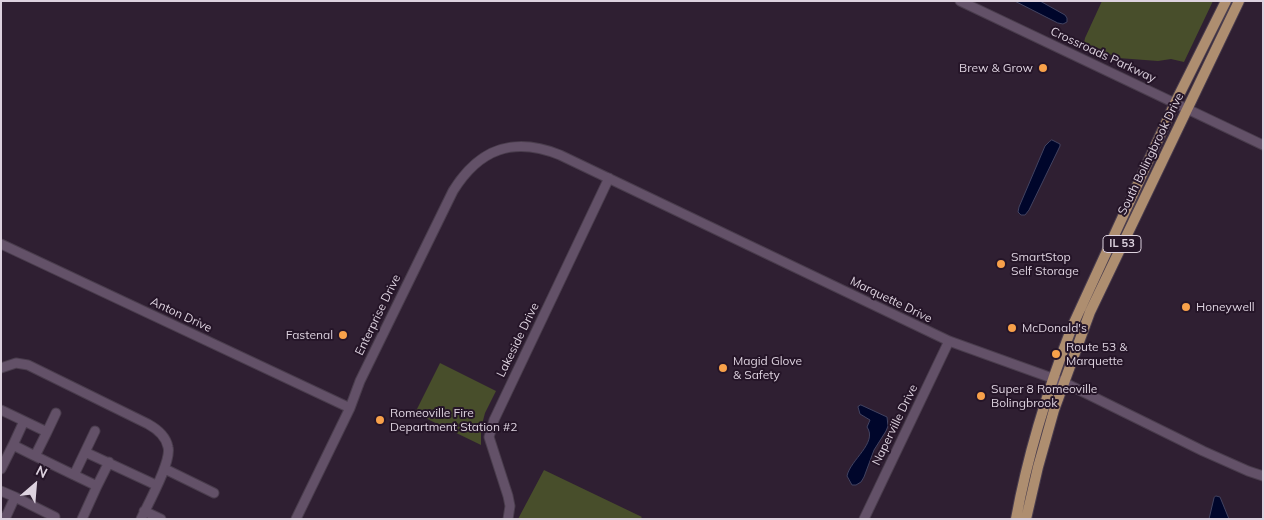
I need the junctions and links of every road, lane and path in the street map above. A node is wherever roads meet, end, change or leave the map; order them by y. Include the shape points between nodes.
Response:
1 (960, 1) edge
2 (1226, 1) edge
3 (1238, 1) edge
4 (1175, 103) junction
5 (1186, 108) junction
6 (1263, 145) edge
7 (511, 147) joint
8 (609, 178) junction
9 (1, 244) edge
10 (949, 341) junction
11 (1, 368) edge
12 (1058, 380) junction
13 (350, 408) junction
14 (1, 410) edge
15 (56, 413) dead end
16 (24, 421) junction
17 (95, 431) dead end
18 (46, 432) junction
19 (13, 445) junction
20 (86, 452) junction
21 (35, 456) junction
22 (109, 462) junction
23 (1, 469) edge
24 (164, 469) junction
25 (74, 475) junction
26 (1263, 476) edge
27 (156, 485) junction
28 (98, 486) junction
29 (1, 491) edge
30 (214, 493) dead end
31 (16, 498) junction
32 (143, 515) edge
33 (1, 517) edge
34 (56, 518) edge
35 (82, 519) edge
36 (161, 519) edge
37 (296, 519) edge
38 (508, 519) edge
39 (864, 519) edge
40 (1016, 519) edge
41 (1026, 519) edge

1 - 4 street, Crossroads Parkway
2 - 4 main road, South Bolingbrook Drive / IL 53
3 - 5 main road, South Bolingbrook Drive / IL 53
4 - 5 street, Crossroads Parkway
4 - 12 main road, South Bolingbrook Drive / IL 53 via 1082,303
5 - 6 street, Crossroads Parkway
5 - 12 main road, South Bolingbrook Drive / IL 53
7 - 8 street, Marquette Drive via 534,146 547,150
7 - 13 street, Enterprise Drive via 477,162 457,185 360,381
8 - 10 street, Marquette Drive
8 - 38 street, Lakeside Drive via 494,420 489,437 508,496
9 - 13 street, Anton Drive
10 - 12 street, Marquette Drive
10 - 39 street, Naperville Drive
11 - 24 street via 16,363 28,365 158,430 169,447
12 - 26 street, Marquette Drive via 1203,451
12 - 40 main road, South Bolingbrook Drive / IL 53 via 1032,448
12 - 41 main road, South Bolingbrook Drive / IL 53
13 - 37 street, Enterprise Drive
14 - 16 street
15 - 18 street
16 - 18 street
16 - 19 street
17 - 20 street
18 - 21 street
19 - 21 street
19 - 23 street
20 - 22 street
20 - 25 street
21 - 25 street
22 - 27 street
22 - 28 street
24 - 27 street
24 - 30 street
25 - 28 street
27 - 32 street
28 - 35 street
29 - 31 street
31 - 33 street via 5,519
31 - 34 street
32 - 36 street

